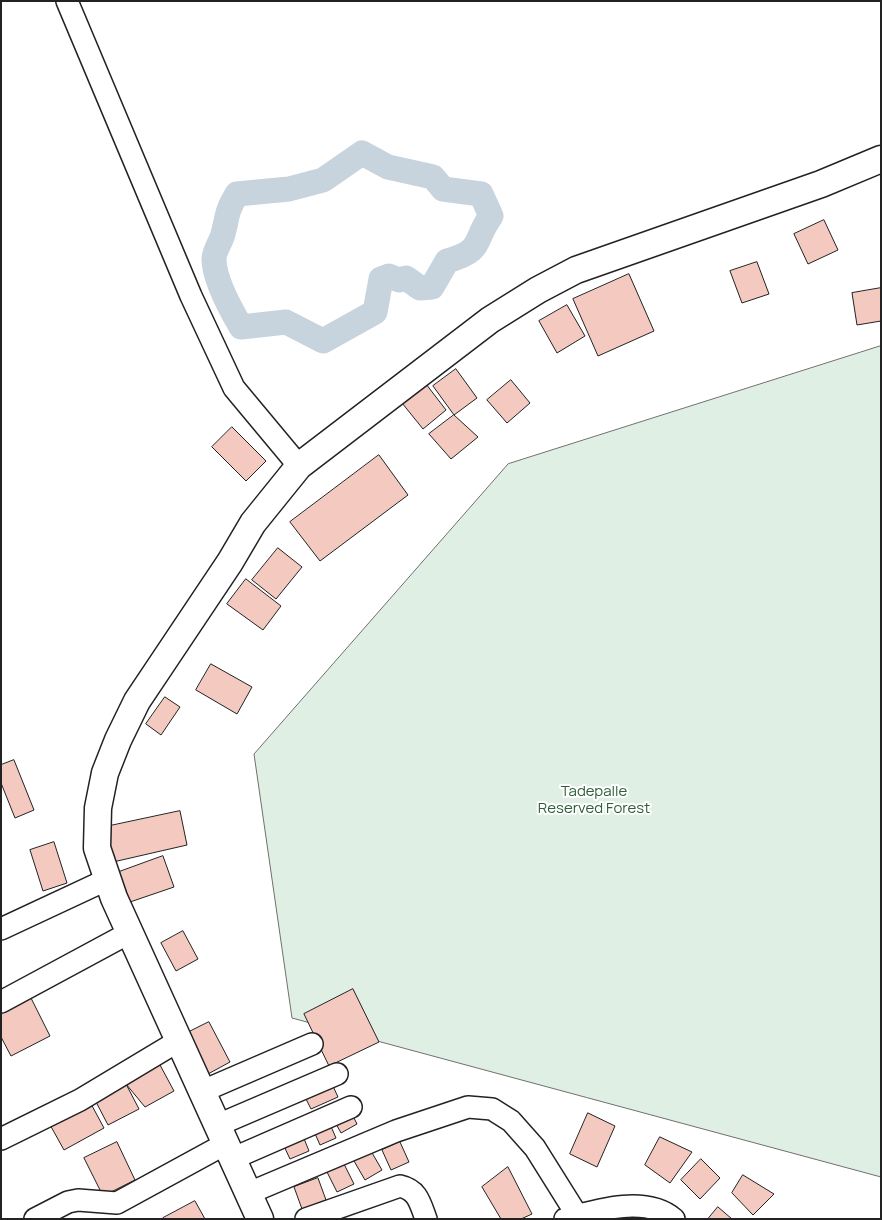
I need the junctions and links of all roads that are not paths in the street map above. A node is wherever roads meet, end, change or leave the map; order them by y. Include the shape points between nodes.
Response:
1 (66, 1) edge
2 (881, 159) edge
3 (299, 466) junction
4 (106, 880) junction
5 (1, 929) edge
6 (129, 933) junction
7 (1, 1002) edge
8 (180, 1040) junction
9 (312, 1044) dead end
10 (337, 1074) dead end
11 (203, 1091) junction
12 (351, 1107) dead end
13 (1, 1139) edge
14 (226, 1142) junction
15 (249, 1193) junction
16 (571, 1217) edge
17 (35, 1219) edge
18 (260, 1219) edge
19 (306, 1219) edge
20 (426, 1219) edge
21 (674, 1219) edge

1 - 3 street via 191,296 234,388
2 - 3 street via 821,184 576,270 538,290 490,320
3 - 4 street via 254,523 137,701 118,740 105,773 98,808 97,848
4 - 5 street
4 - 6 street
6 - 7 street
6 - 8 street
8 - 11 street
8 - 13 street via 80,1100
9 - 11 street
10 - 14 street
11 - 14 street
12 - 14 street
14 - 15 street
14 - 17 street via 116,1203 68,1202
15 - 16 street via 396,1131 468,1107 492,1109 511,1121 535,1148
15 - 18 street
16 - 21 street via 627,1206 665,1211
19 - 20 street via 400,1186 411,1188 416,1194

